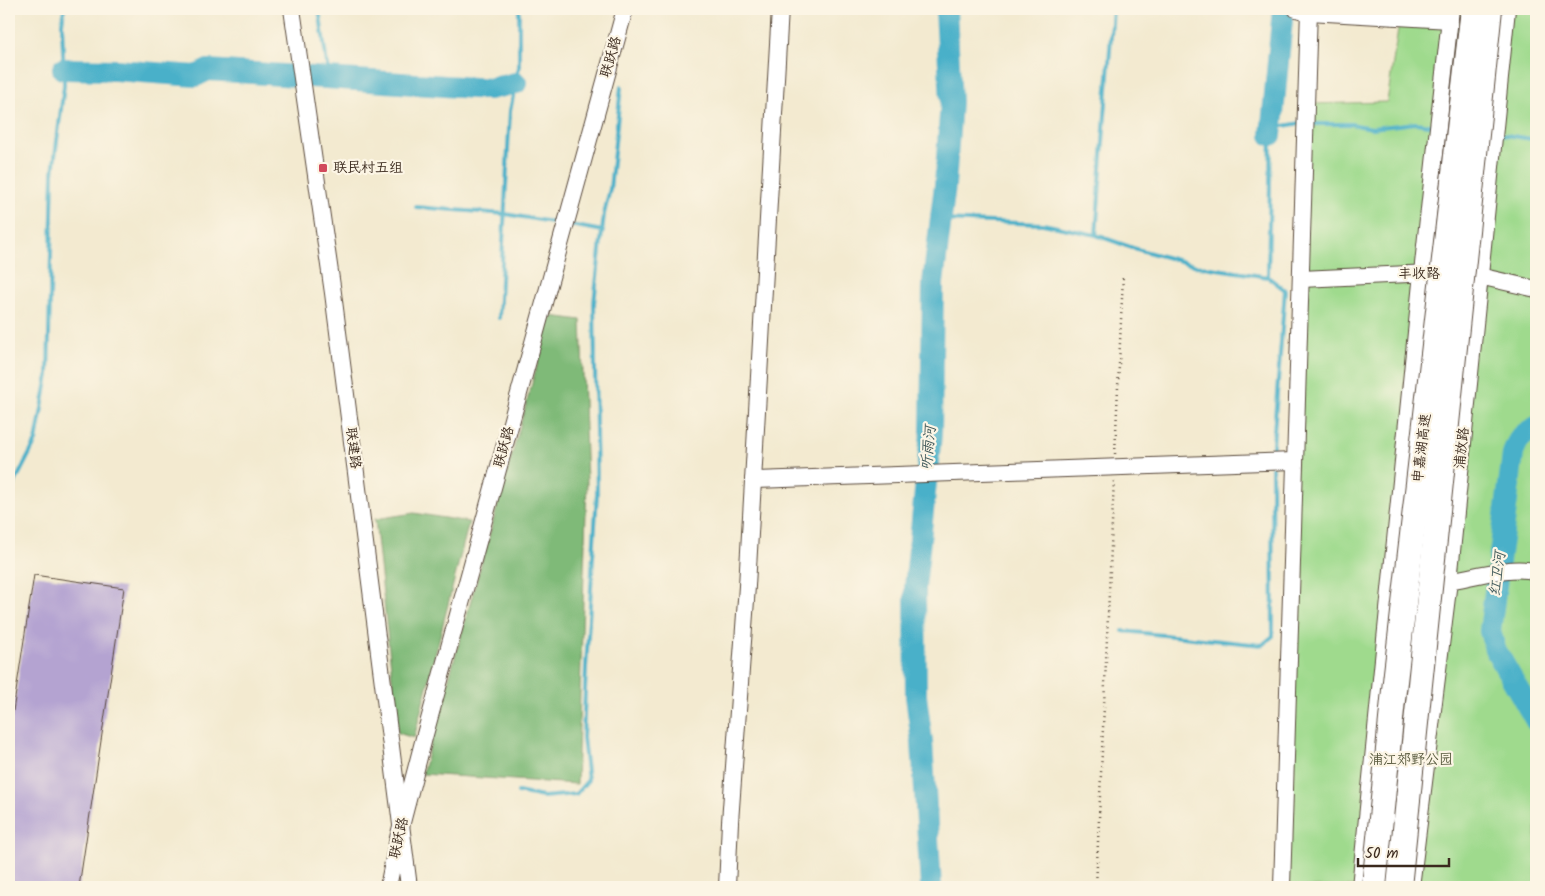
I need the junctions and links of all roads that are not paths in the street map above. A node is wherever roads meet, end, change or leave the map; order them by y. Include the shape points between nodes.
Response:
1 (292, 9) edge
2 (625, 9) edge
3 (780, 9) edge
4 (1473, 9) edge
5 (1490, 9) edge
6 (1506, 9) edge
7 (1303, 10) edge
8 (1450, 14) edge
9 (1422, 273) junction
10 (1479, 276) junction
11 (1301, 279) junction
12 (1536, 289) edge
13 (1295, 461) junction
14 (753, 480) junction
15 (1536, 574) edge
16 (1449, 581) junction
17 (402, 824) junction
18 (388, 887) edge
19 (410, 887) edge
20 (727, 887) edge
21 (1282, 887) edge
22 (1360, 887) edge
23 (1374, 887) edge
24 (1399, 887) edge
25 (1411, 887) edge

1 - 17 street, 联建路 via 333,294
2 - 17 street, 联跃路
3 - 14 street
4 - 23 highway, 申嘉湖高速, bridge
5 - 24 highway, 申嘉湖高速, bridge
6 - 10 street, 浦放路
7 - 8 street
7 - 11 street via 1306,104
8 - 9 street
9 - 10 street, 丰收路
9 - 11 street, 丰收路
9 - 22 street
10 - 12 street, 丰收路
10 - 16 street, 浦放路
11 - 13 street
13 - 14 street
13 - 21 street
14 - 20 street
15 - 16 street via 1527,569 1512,569
16 - 25 street, 浦放路
17 - 18 street, 联跃路
17 - 19 street, 联建路

